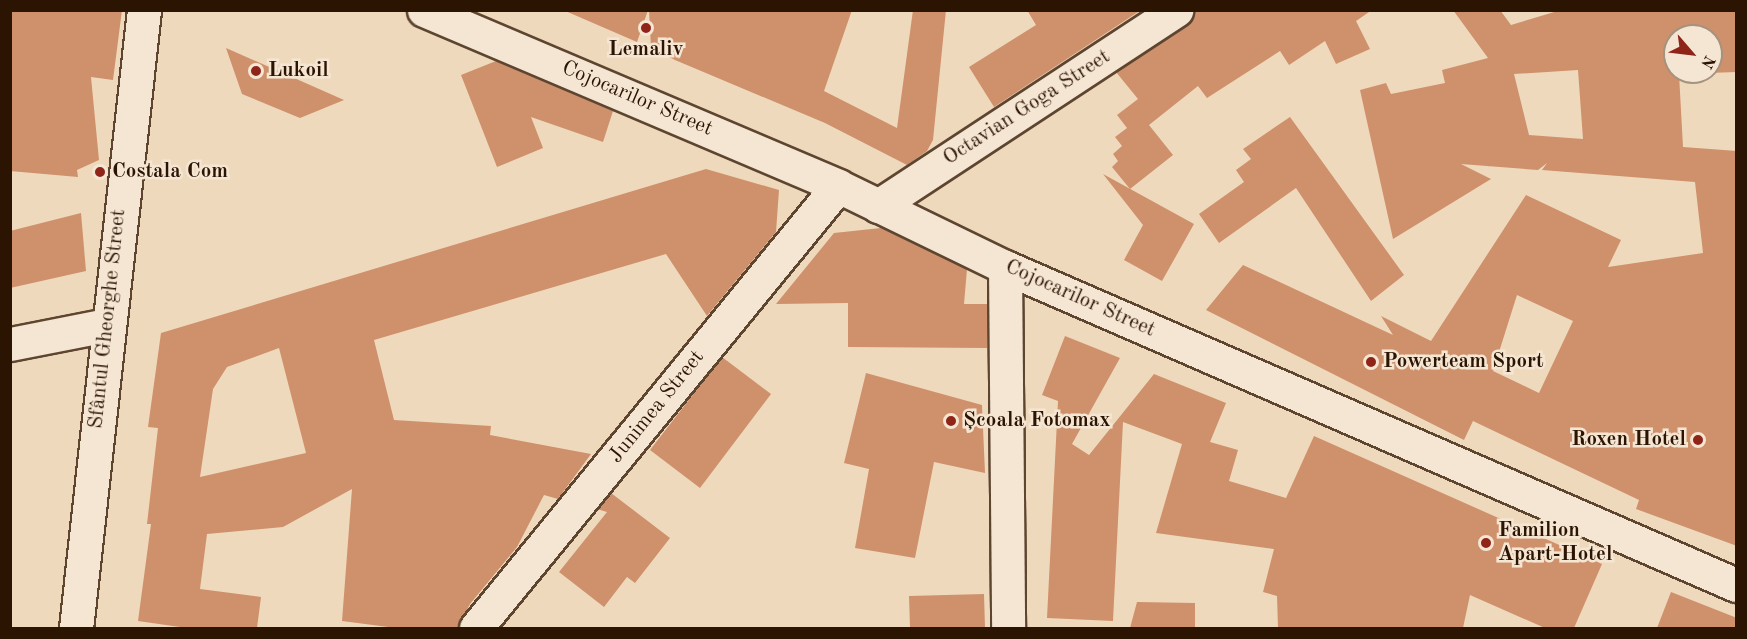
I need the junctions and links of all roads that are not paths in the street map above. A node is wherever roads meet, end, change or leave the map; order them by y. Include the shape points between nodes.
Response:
1 (144, 10) edge
2 (424, 10) edge
3 (1176, 10) edge
4 (473, 20) edge
5 (838, 186) junction
6 (878, 206) junction
7 (1005, 267) junction
8 (107, 325) junction
9 (10, 344) edge
10 (1737, 585) edge
11 (76, 628) edge
12 (476, 628) edge
13 (1008, 628) edge

1 - 8 street, Sfântul Gheorghe Street
2 - 4 street, Cojocarilor Street
3 - 6 street, Octavian Goga Street
4 - 5 street, Cojocarilor Street
5 - 6 street, Cojocarilor Street
5 - 12 street, Junimea Street
6 - 7 street, Cojocarilor Street
7 - 10 street, Cojocarilor Street
7 - 13 street
8 - 9 street
8 - 11 street, Sfântul Gheorghe Street

